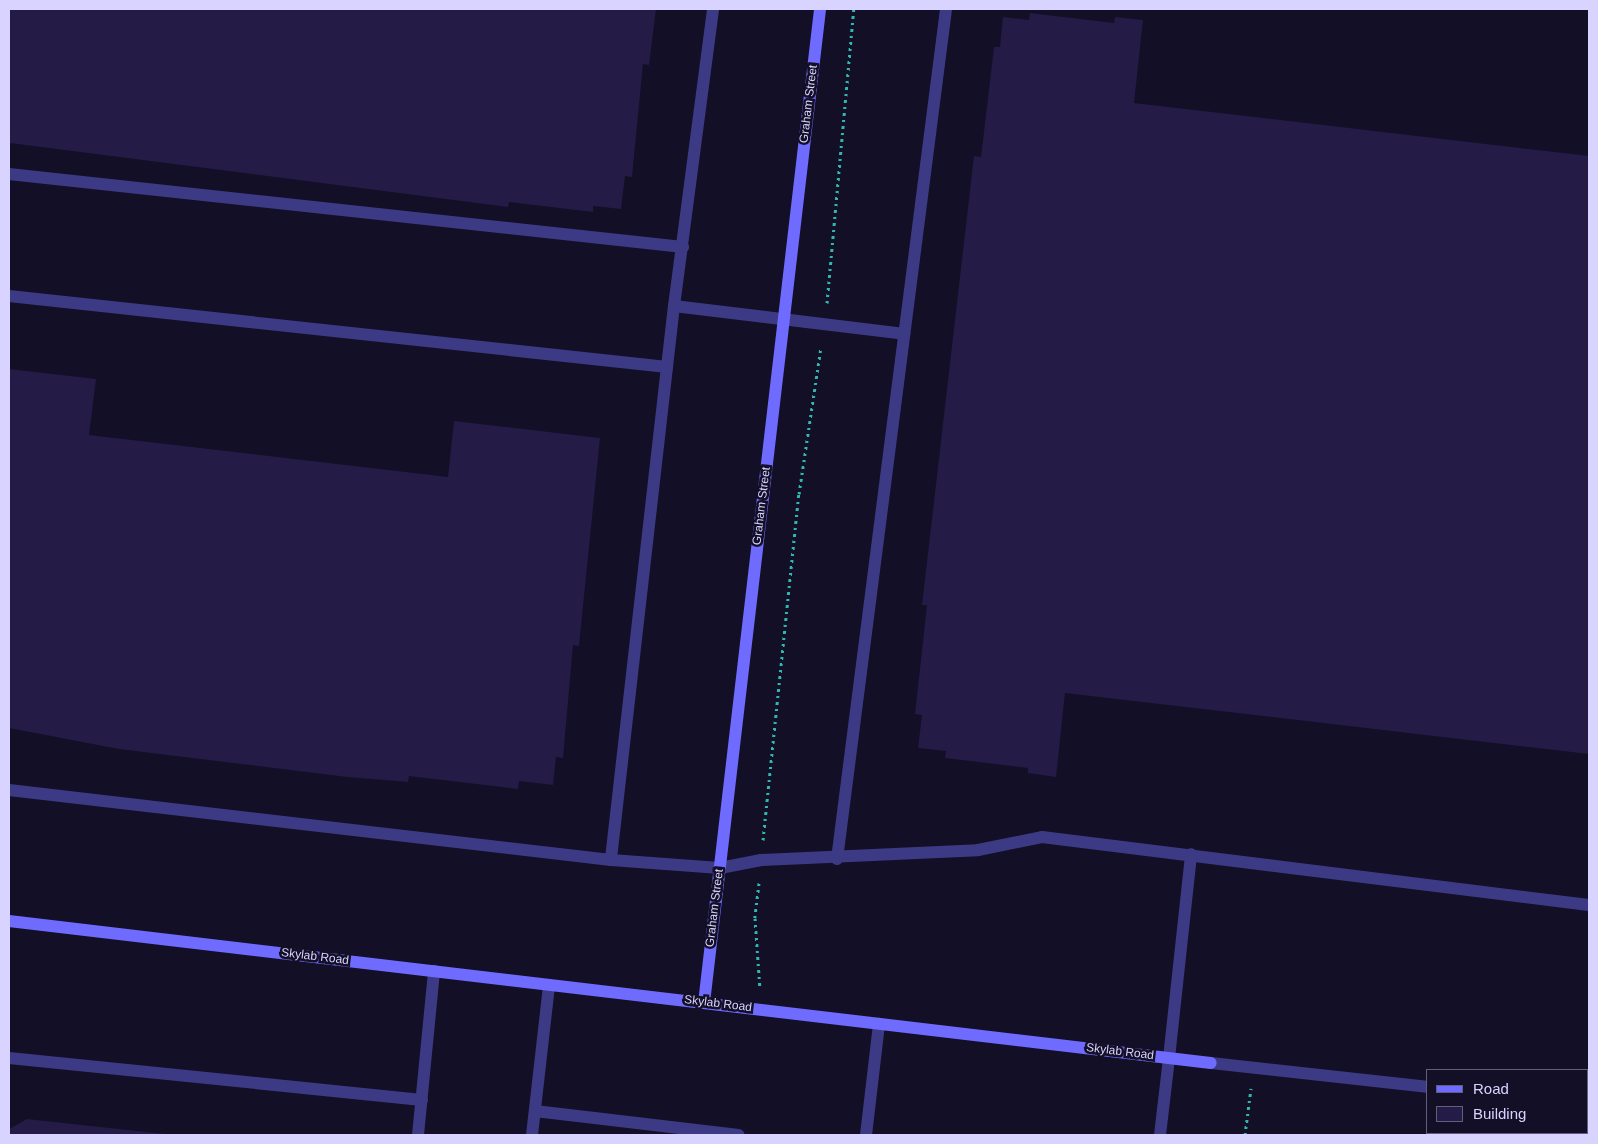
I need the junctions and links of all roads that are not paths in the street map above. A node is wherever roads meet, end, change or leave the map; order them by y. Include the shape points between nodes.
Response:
1 (713, 9) edge
2 (820, 9) edge
3 (946, 9) edge
4 (9, 174) edge
5 (683, 247) junction
6 (9, 296) edge
7 (674, 306) junction
8 (784, 318) junction
9 (904, 334) junction
10 (667, 367) junction
11 (9, 790) edge
12 (1191, 854) junction
13 (838, 859) junction
14 (611, 860) junction
15 (720, 868) junction
16 (1589, 905) edge
17 (9, 921) edge
18 (434, 971) junction
19 (549, 985) junction
20 (704, 1003) junction
21 (879, 1024) junction
22 (9, 1058) edge
23 (1169, 1058) junction
24 (1426, 1087) edge
25 (422, 1100) junction
26 (535, 1111) junction
27 (418, 1135) edge
28 (532, 1135) edge
29 (739, 1135) edge
30 (866, 1135) edge
31 (1160, 1135) edge

1 - 5 street
2 - 8 street, Graham Street
3 - 9 street
4 - 5 street
5 - 7 street
6 - 10 street
7 - 8 street
7 - 10 street
8 - 9 street
8 - 15 street, Graham Street
9 - 13 street
10 - 14 street
11 - 14 street
12 - 13 street via 1042,837 978,850
12 - 16 street
12 - 23 street
13 - 15 street via 761,860
14 - 15 street
15 - 20 street, Graham Street
17 - 18 street, Skylab Road
18 - 19 street, Skylab Road
18 - 25 street
19 - 20 street, Skylab Road
19 - 26 street
20 - 21 street, Skylab Road
21 - 23 street, Skylab Road
21 - 30 street
22 - 25 street
23 - 24 street, Skylab Road
23 - 31 street
25 - 27 street
26 - 28 street
26 - 29 street

